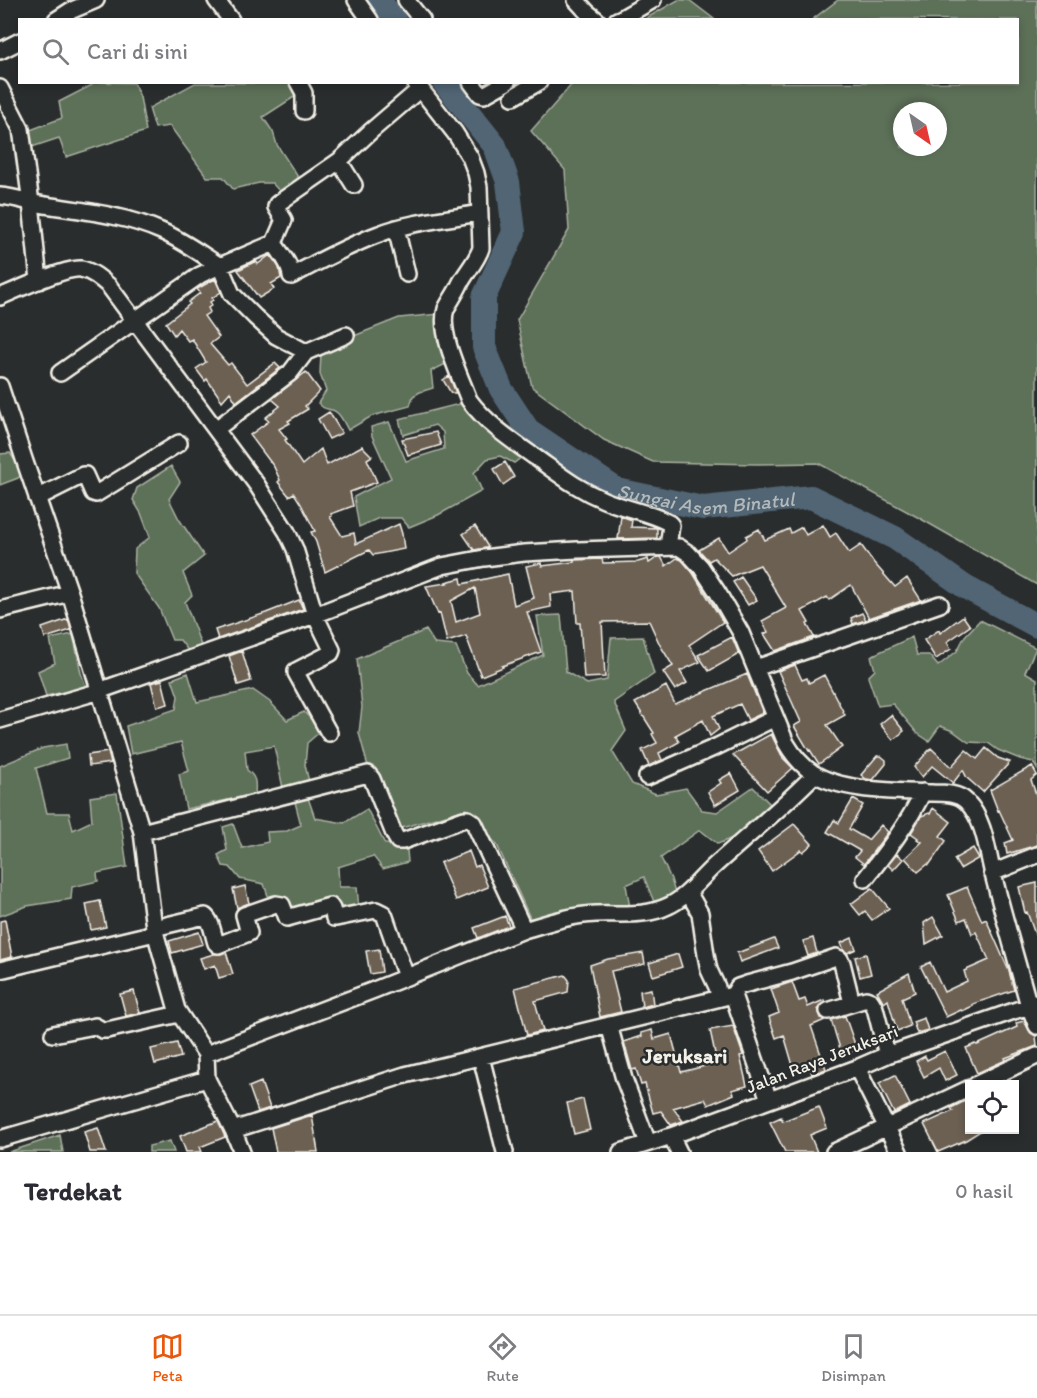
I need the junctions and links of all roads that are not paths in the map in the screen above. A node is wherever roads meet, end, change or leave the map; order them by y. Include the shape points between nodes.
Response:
1 (96, 0) edge
2 (216, 0) edge
3 (356, 0) edge
4 (406, 0) edge
5 (653, 0) edge
6 (67, 6) edge
7 (58, 18) edge
8 (230, 18) edge
9 (369, 18) edge
10 (420, 18) edge
11 (621, 18) edge
12 (18, 42) edge
13 (0, 51) edge
14 (299, 84) edge
15 (473, 84) edge
16 (531, 84) edge
17 (418, 86) edge
18 (0, 88) edge
19 (510, 90) edge
20 (304, 111) dead end
21 (339, 161) junction
22 (354, 185) dead end
23 (0, 196) edge
24 (32, 209) junction
25 (479, 213) junction
26 (396, 228) junction
27 (274, 243) junction
28 (211, 270) junction
29 (407, 274) dead end
30 (39, 281) junction
31 (0, 297) edge
32 (134, 320) junction
33 (346, 335) dead end
34 (306, 352) junction
35 (60, 373) dead end
36 (0, 386) edge
37 (216, 429) junction
38 (179, 443) dead end
39 (37, 498) junction
40 (668, 547) junction
41 (70, 593) junction
42 (940, 604) dead end
43 (0, 610) edge
44 (315, 615) junction
45 (756, 668) junction
46 (96, 692) junction
47 (775, 718) junction
48 (0, 720) edge
49 (329, 733) dead end
50 (815, 774) junction
51 (647, 777) dead end
52 (923, 792) junction
53 (142, 832) junction
54 (1037, 855) edge
55 (992, 873) junction
56 (865, 879) dead end
57 (688, 892) junction
58 (524, 930) junction
59 (151, 933) junction
60 (0, 970) edge
61 (406, 977) junction
62 (726, 996) junction
63 (852, 1004) junction
64 (1033, 1005) edge
65 (828, 1011) dead end
66 (179, 1014) junction
67 (609, 1025) junction
68 (1037, 1026) edge
69 (53, 1034) dead end
70 (206, 1054) junction
71 (887, 1055) junction
72 (1037, 1056) edge
73 (481, 1057) junction
74 (857, 1068) junction
75 (207, 1079) junction
76 (986, 1080) edge
77 (965, 1090) edge
78 (769, 1100) junction
79 (886, 1127) junction
80 (233, 1130) junction
81 (671, 1136) junction
82 (0, 1139) edge
83 (648, 1143) junction
84 (242, 1152) edge
85 (505, 1152) edge
86 (621, 1152) edge
87 (679, 1152) edge
88 (834, 1152) edge
89 (899, 1152) edge

1 - 6 street
2 - 8 street
3 - 9 street
4 - 10 street
5 - 11 street
6 - 7 street
12 - 13 street
14 - 20 street via 304,93
15 - 19 street via 482,95
16 - 19 street
17 - 21 street
17 - 25 street via 470,157 479,187
18 - 24 street via 21,129
21 - 22 street
21 - 27 street via 277,204 284,220
23 - 24 street
24 - 28 street via 100,214 143,224 177,239
24 - 30 street
25 - 26 street
25 - 40 street via 479,255 444,317 450,349 469,400 495,427 570,483 608,502 669,522
26 - 27 street via 291,276 292,271
26 - 29 street
27 - 28 street
28 - 32 street
28 - 34 street via 276,336
30 - 31 street
30 - 32 street via 72,269 90,272 109,286
32 - 35 street
32 - 37 street
33 - 34 street
34 - 37 street via 290,373
36 - 39 street
37 - 44 street via 287,532
38 - 39 street via 96,495 83,475
39 - 41 street
40 - 44 street via 524,553 442,566
40 - 45 street via 683,549 701,567 741,633
41 - 43 street
41 - 46 street
42 - 45 street
44 - 46 street
44 - 49 street via 331,652 296,673
45 - 47 street
46 - 48 street
46 - 53 street
47 - 50 street via 793,754
47 - 51 street
50 - 52 street via 841,784
50 - 57 street
52 - 55 street via 949,794 968,802 982,828
52 - 56 street via 903,829
53 - 58 street via 368,774 398,841 464,819 474,823
53 - 59 street
54 - 55 street
55 - 64 street
57 - 58 street via 669,906 651,911 595,914
57 - 62 street via 700,912 706,955
58 - 61 street
59 - 60 street
59 - 61 street via 205,916 218,945 249,933 244,915 276,904 282,905 285,917 289,918 330,906 334,918 376,910 384,914
59 - 66 street
61 - 70 street
62 - 63 street via 738,987 836,957 842,963
62 - 67 street
62 - 78 street
63 - 65 street
63 - 71 street via 871,1001
64 - 68 street
64 - 71 street, Jalan Raya Jeruksari
66 - 69 street via 107,1030 95,1026
66 - 70 street
67 - 73 street
67 - 83 street
70 - 75 street
71 - 74 street, Jalan Raya Jeruksari
72 - 76 street
73 - 80 street via 405,1075
73 - 85 street
74 - 78 street, Jalan Raya Jeruksari
74 - 79 street
75 - 80 street
75 - 82 street
77 - 79 street
78 - 81 street, Jalan Raya Jeruksari
79 - 88 street
79 - 89 street
80 - 84 street
81 - 83 street, Jalan Raya Jeruksari
81 - 87 street
83 - 86 street, Jalan Raya Jeruksari

